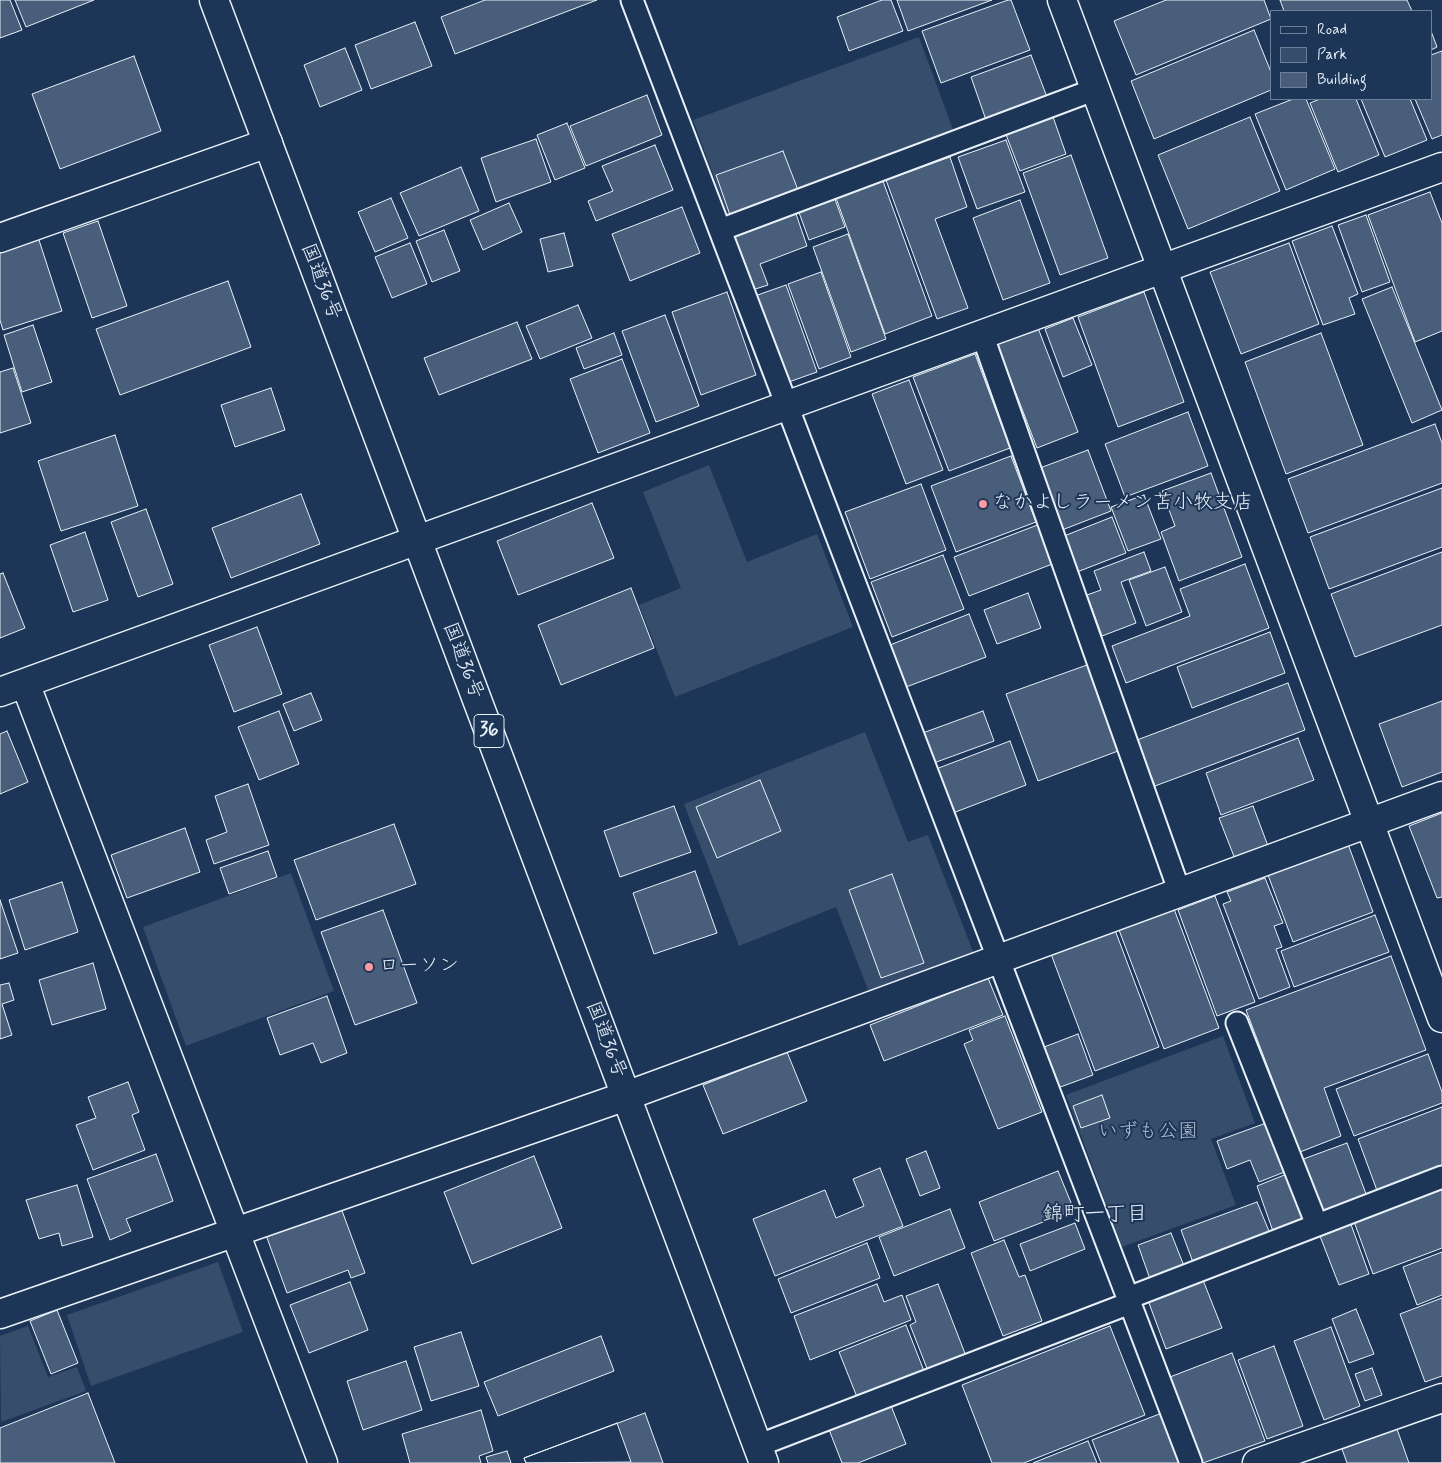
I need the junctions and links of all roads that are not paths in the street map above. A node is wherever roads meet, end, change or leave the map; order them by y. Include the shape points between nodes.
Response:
1 (214, 0) edge
2 (632, 0) edge
3 (1062, 0) edge
4 (1096, 89) junction
5 (268, 143) junction
6 (1442, 167) edge
7 (720, 230) junction
8 (0, 238) edge
9 (1162, 269) junction
10 (982, 334) junction
11 (787, 405) junction
12 (417, 540) junction
13 (12, 687) edge
14 (1442, 796) edge
15 (1369, 823) junction
16 (1180, 893) junction
17 (999, 959) junction
18 (1442, 1018) edge
19 (1237, 1023) dead end
20 (626, 1096) junction
21 (1442, 1177) edge
22 (1317, 1225) junction
23 (235, 1232) junction
24 (1129, 1301) junction
25 (0, 1314) edge
26 (1442, 1398) edge
27 (761, 1454) edge
28 (323, 1463) edge
29 (1191, 1463) edge
30 (1257, 1463) edge

1 - 5 main road, 国道36号 / 36
2 - 7 lane
3 - 4 main road
4 - 7 lane
4 - 9 main road
5 - 8 main road
5 - 12 main road, 国道36号 / 36
6 - 9 main road
7 - 11 lane
9 - 10 main road
9 - 15 main road
10 - 11 main road
10 - 16 lane
11 - 12 main road
11 - 17 lane
12 - 13 main road
12 - 20 main road, 国道36号 / 36
13 - 23 main road
14 - 15 main road
15 - 16 main road
15 - 18 main road
16 - 17 main road
17 - 20 main road
17 - 24 lane
19 - 22 lane
20 - 23 main road
20 - 27 main road, 国道36号 / 36
21 - 22 lane
22 - 24 lane
23 - 25 main road
23 - 28 main road
24 - 27 lane
24 - 29 lane
26 - 30 main road

